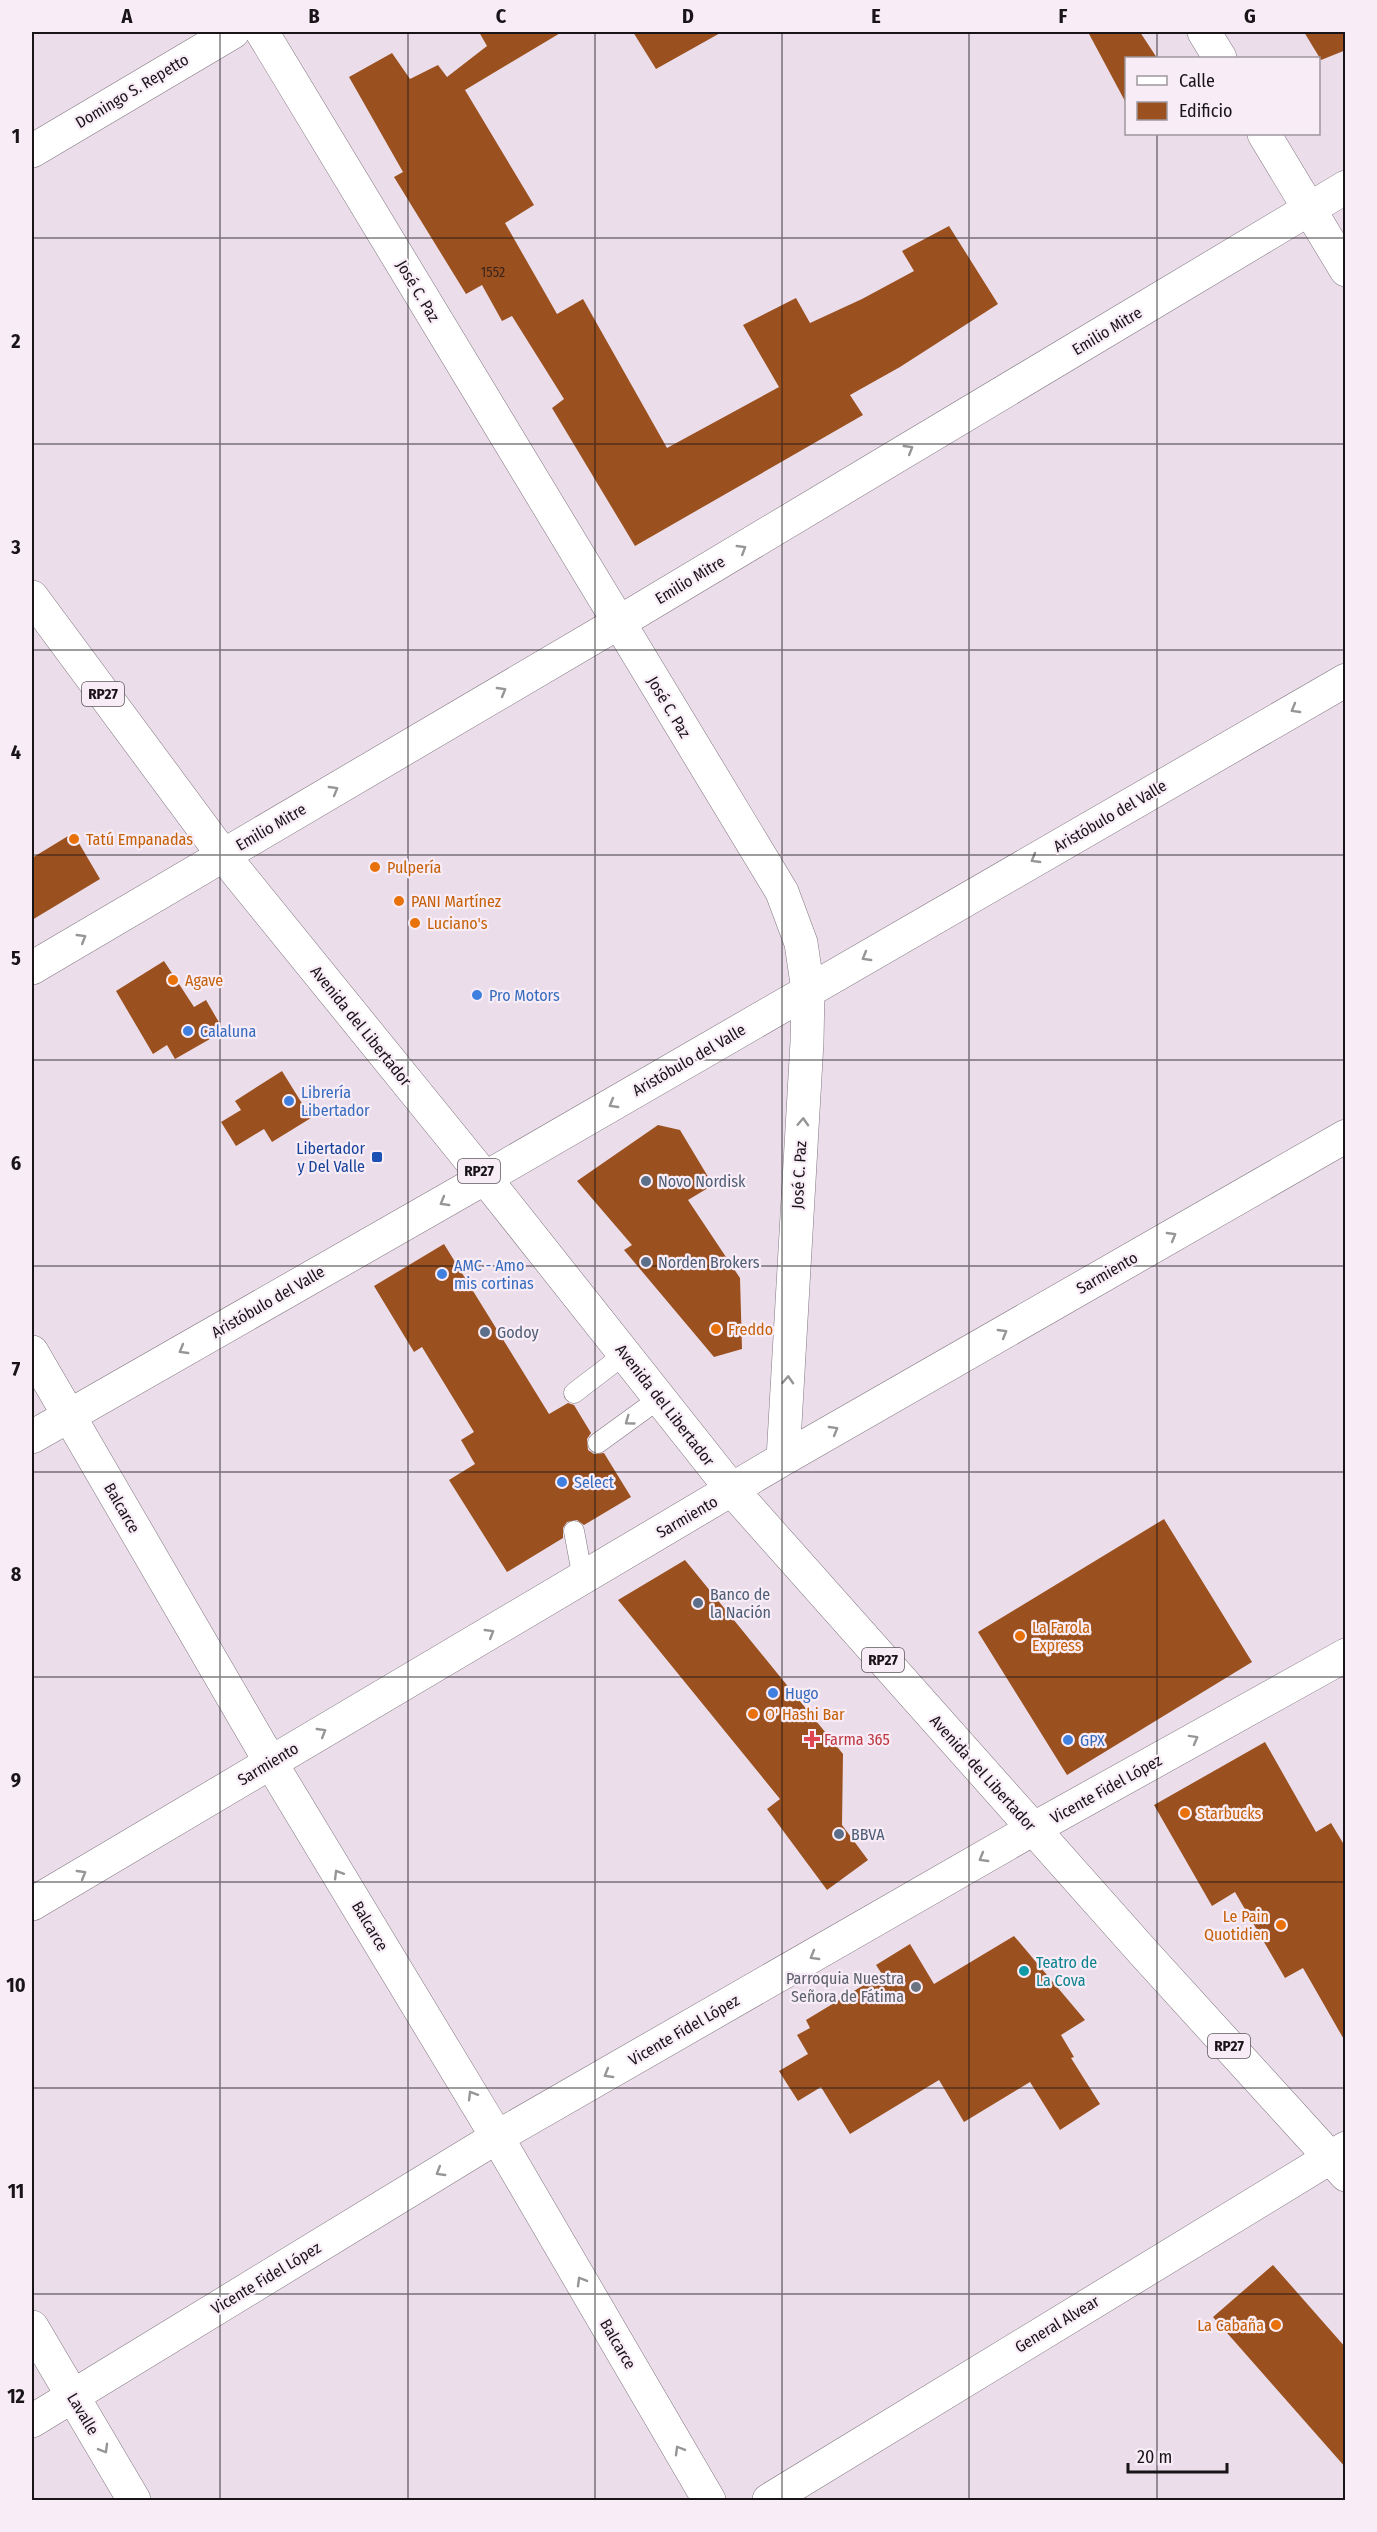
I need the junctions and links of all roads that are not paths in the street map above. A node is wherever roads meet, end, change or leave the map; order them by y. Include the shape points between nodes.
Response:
1 (233, 32) edge
2 (262, 32) edge
3 (1204, 32) edge
4 (1219, 57) edge
5 (1265, 135) edge
6 (32, 151) edge
7 (1346, 188) edge
8 (1309, 209) junction
9 (1346, 270) edge
10 (32, 597) edge
11 (618, 623) junction
12 (1346, 680) edge
13 (223, 855) junction
14 (32, 968) edge
15 (808, 990) junction
16 (1346, 1136) edge
17 (485, 1178) junction
18 (32, 1352) edge
19 (625, 1354) junction
20 (574, 1393) dead end
21 (660, 1398) junction
22 (68, 1415) junction
23 (32, 1437) edge
24 (598, 1443) dead end
25 (783, 1459) junction
26 (733, 1491) junction
27 (574, 1531) dead end
28 (583, 1579) junction
29 (1346, 1655) edge
30 (271, 1763) junction
31 (1033, 1829) junction
32 (32, 1904) edge
33 (497, 2137) junction
34 (1340, 2160) edge
35 (32, 2327) edge
36 (73, 2396) junction
37 (32, 2421) edge
38 (134, 2500) edge
39 (709, 2500) edge
40 (769, 2500) edge

1 - 6 street, Domingo S. Repetto
2 - 11 street, José C. Paz
3 - 4 street
5 - 8 street
7 - 8 street, Emilio Mitre
8 - 9 street
11 -> 8 street, Emilio Mitre
10 - 13 street, Avenida del Libertador / RP27
13 -> 11 street, Emilio Mitre
11 - 15 street, José C. Paz via 782,892 801,943
12 -> 15 street, Aristóbulo del Valle
14 -> 13 street, Emilio Mitre
13 - 17 street, Avenida del Libertador / RP27
15 -> 17 street, Aristóbulo del Valle
25 -> 15 street, José C. Paz
25 -> 16 street, Sarmiento
17 - 19 street, Avenida del Libertador / RP27
17 -> 22 street, Aristóbulo del Valle
18 - 22 street, Balcarce
19 - 20 lane
19 - 21 street, Avenida del Libertador / RP27
21 -> 24 lane
21 - 26 street, Avenida del Libertador / RP27
22 - 23 street, Aristóbulo del Valle
22 - 30 street, Balcarce
25 - 26 street, Sarmiento
26 - 28 street, Sarmiento
26 - 31 street, Avenida del Libertador / RP27
27 - 28 lane
30 -> 28 street, Sarmiento
31 -> 29 street, Vicente Fidel López
32 -> 30 street, Sarmiento
33 -> 30 street, Balcarce
31 -> 33 street, Vicente Fidel López
31 - 34 street, Avenida del Libertador / RP27
33 -> 36 street, Vicente Fidel López
39 -> 33 street, Balcarce
34 - 40 street, General Alvear
35 - 36 street, Lavalle
36 - 37 street, Vicente Fidel López
36 -> 38 street, Lavalle

